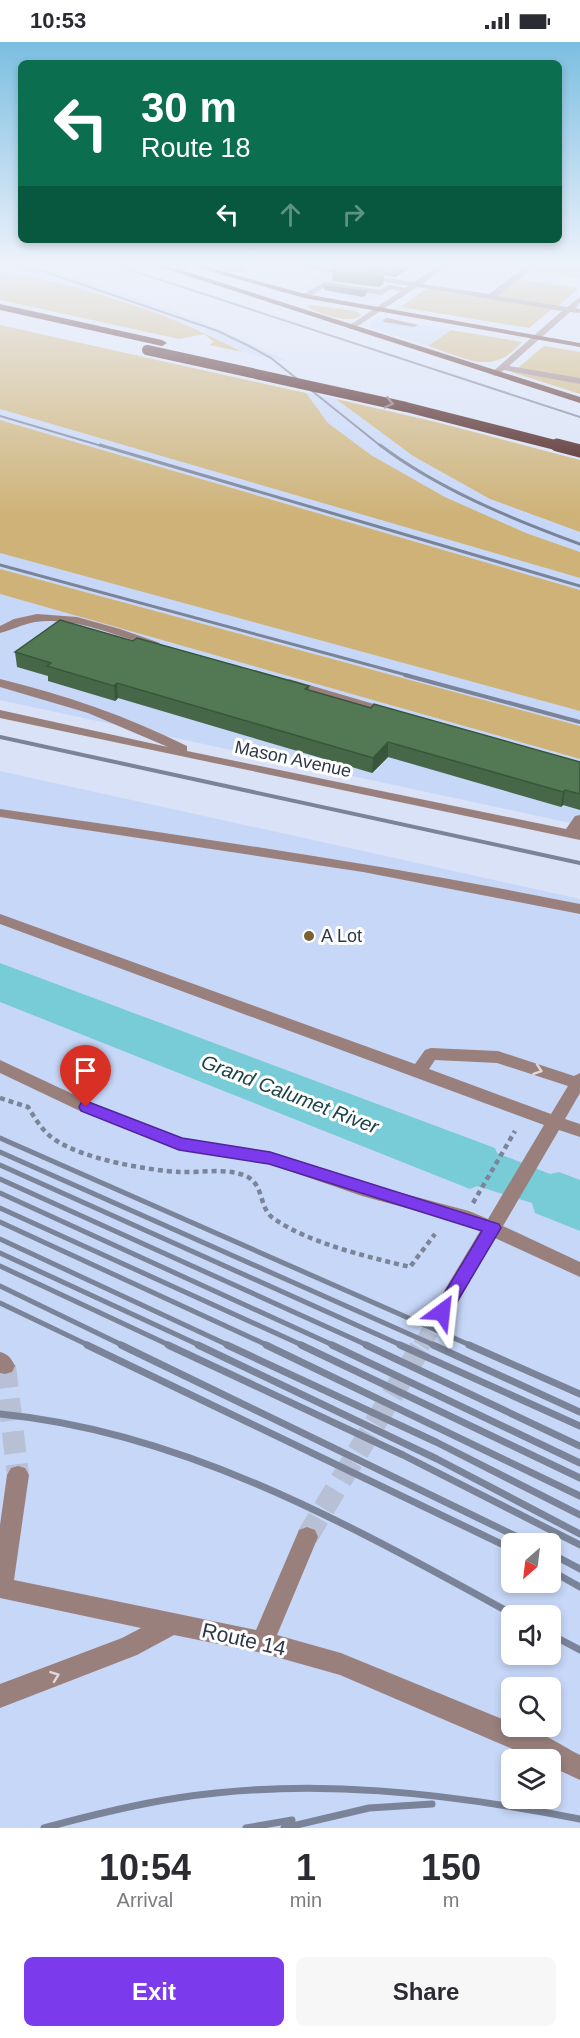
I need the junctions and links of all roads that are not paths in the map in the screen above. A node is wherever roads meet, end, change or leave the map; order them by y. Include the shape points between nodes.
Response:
1 (149, 350) edge
2 (196, 350) edge
3 (432, 350) edge
4 (521, 350) edge
5 (498, 370) junction
6 (580, 381) edge
7 (580, 400) edge
8 (440, 403) dead end
9 (580, 451) edge
10 (0, 630) edge
11 (166, 647) edge
12 (279, 680) edge
13 (0, 682) edge
14 (0, 714) edge
15 (404, 717) edge
16 (195, 757) junction
17 (0, 813) edge
18 (580, 819) edge
19 (575, 835) edge
20 (580, 909) edge
21 (0, 919) edge
22 (0, 1066) edge
23 (418, 1072) junction
24 (579, 1081) edge
25 (555, 1122) junction
26 (580, 1131) edge
27 (493, 1228) junction
28 (580, 1269) edge
29 (442, 1312) tunnel mouth
30 (18, 1475) tunnel mouth
31 (308, 1537) tunnel mouth
32 (1, 1588) edge
33 (173, 1623) junction
34 (262, 1642) junction
35 (0, 1696) edge
36 (580, 1768) edge

1 -> 9 highway, bridge via 417,409
2 - 8 highway
3 - 5 main road
4 - 5 street
5 - 6 street
5 - 7 main road
10 - 11 street via 15,621 64,617
12 - 15 street
13 - 16 street via 111,716 147,730
14 - 16 street, Mason Avenue
16 - 19 street, Mason Avenue
17 - 20 street via 325,860
18 - 19 street
21 - 23 street
22 - 27 street via 86,1107 179,1144 270,1158
23 -> 24 street via 431,1054 498,1057
23 - 25 street
24 - 25 street
25 - 26 street
25 - 27 street
27 - 28 street
27 - 29 street
30 - 32 street, Route 14
31 - 34 street
32 - 33 street, Route 14
33 - 34 street, Route 14
35 -> 33 street via 129,1647
34 - 36 street, Route 14 via 340,1664

